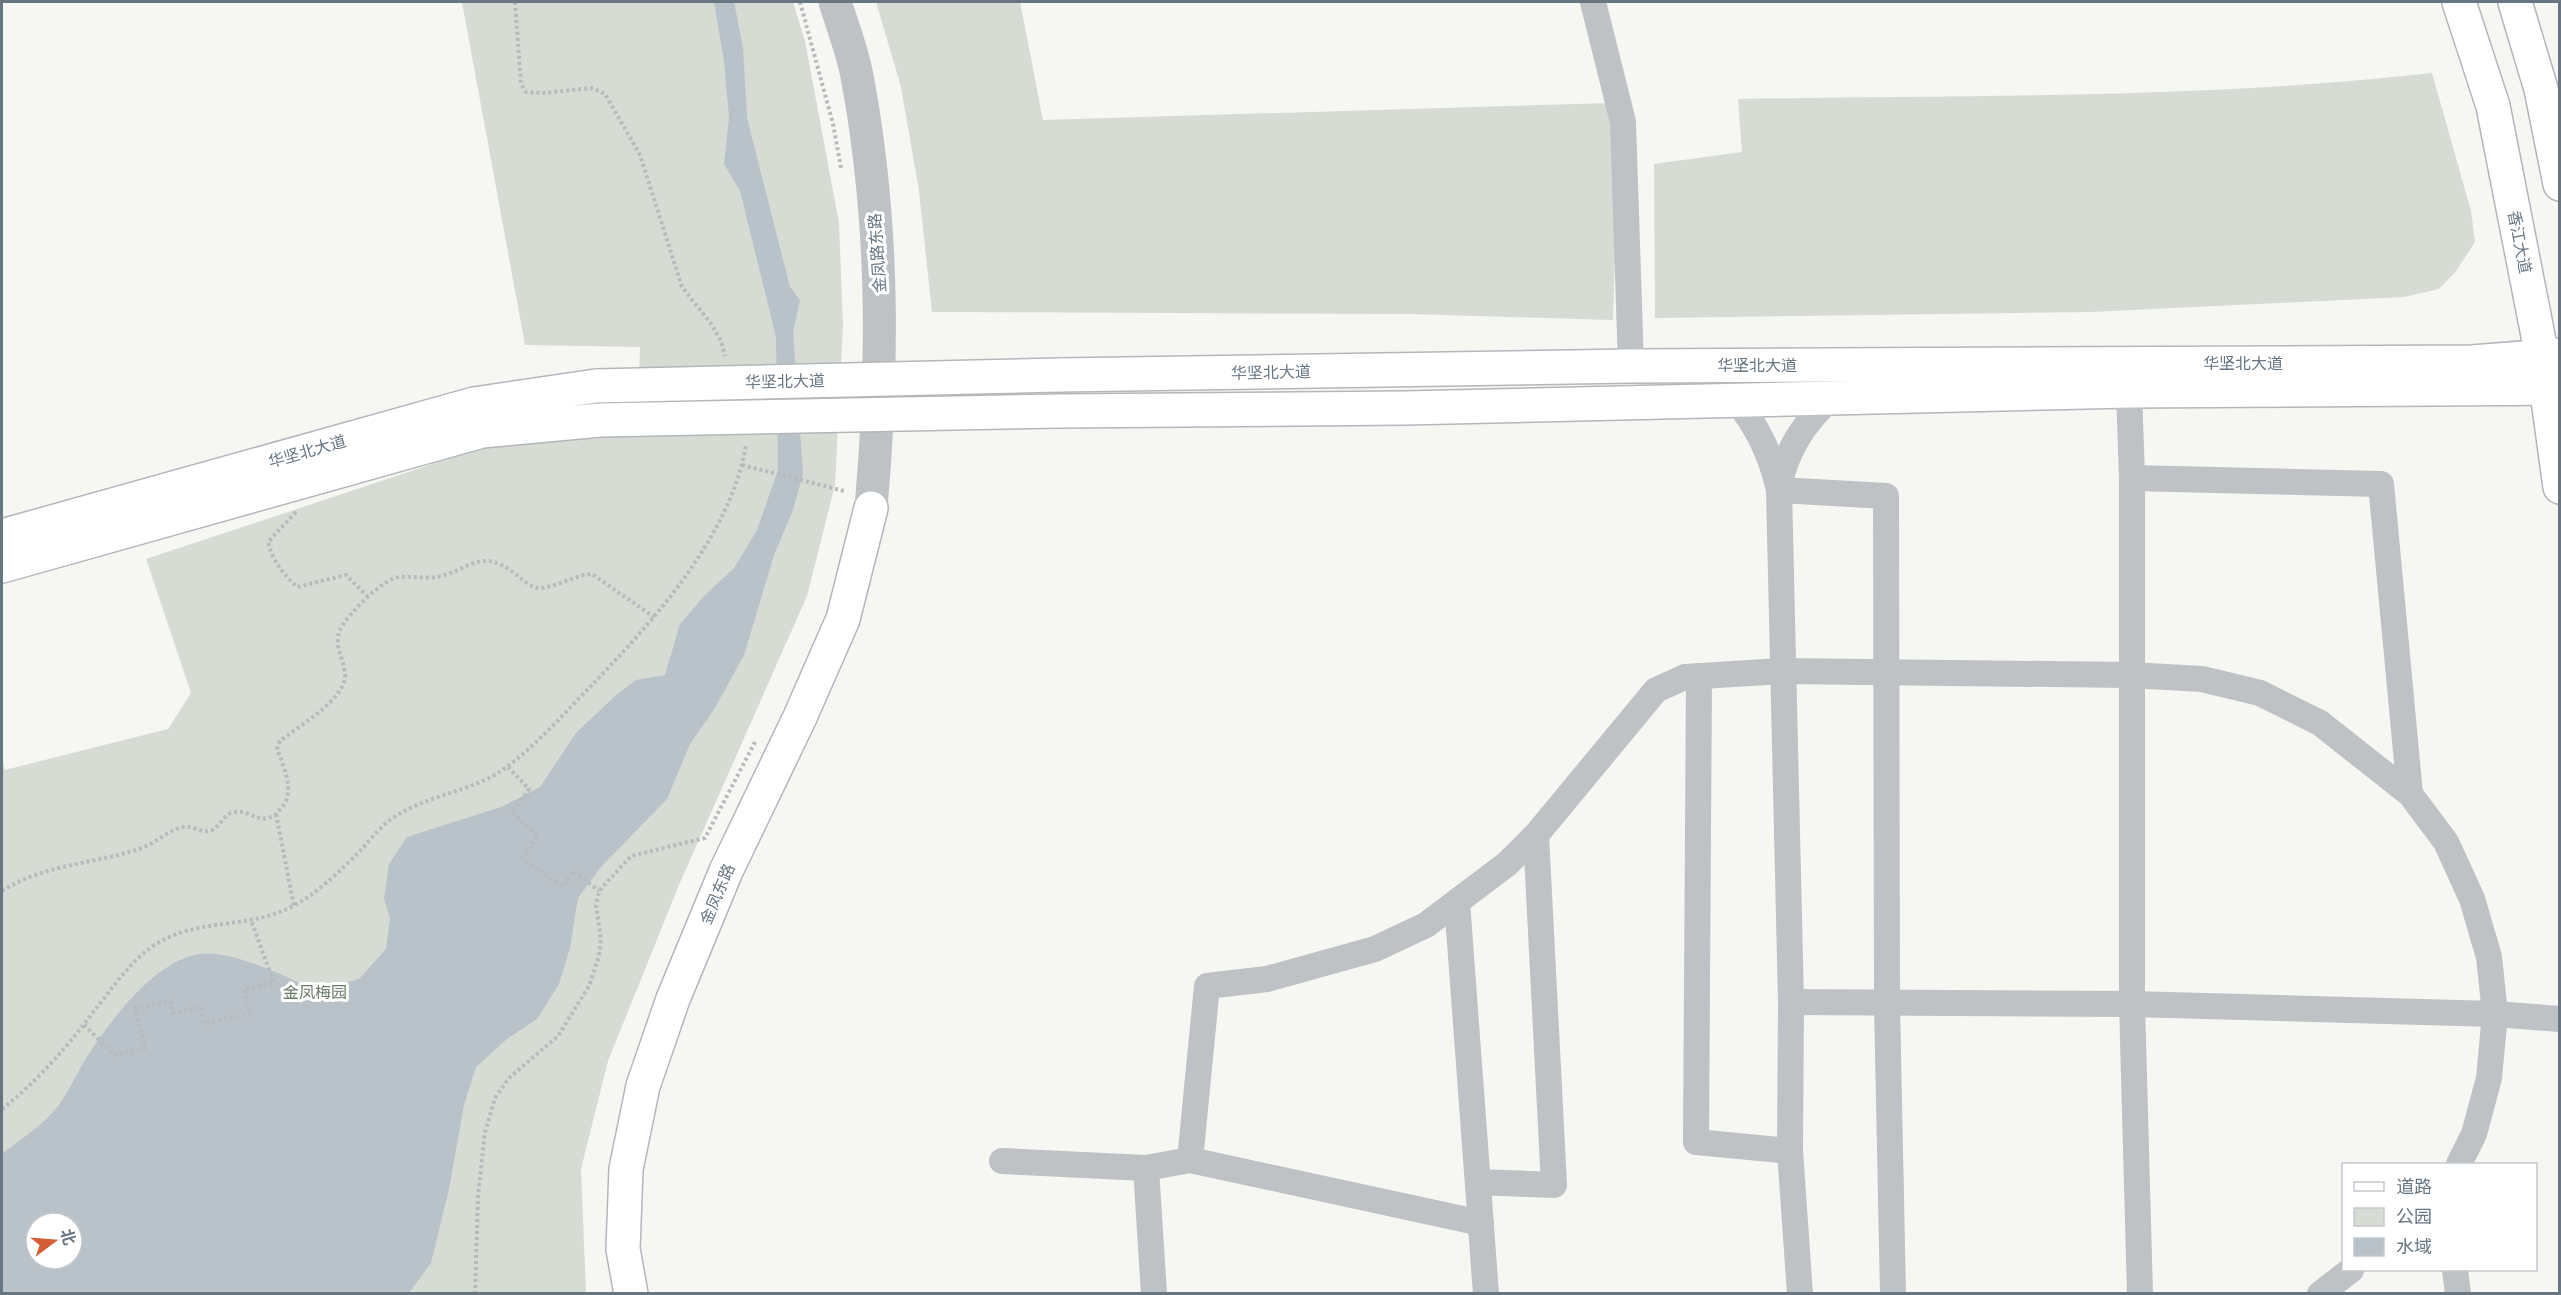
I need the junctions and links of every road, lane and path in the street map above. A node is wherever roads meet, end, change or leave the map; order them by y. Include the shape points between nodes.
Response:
1 (515, 2) edge
2 (834, 2) edge
3 (1593, 2) edge
4 (2459, 2) edge
5 (2515, 2) edge
6 (2559, 184) edge
7 (2551, 356) edge
8 (727, 362) dead end
9 (1631, 366) junction
10 (2553, 389) edge
11 (2129, 391) junction
12 (1831, 398) junction
13 (1736, 399) junction
14 (746, 442) dead end
15 (742, 465) junction
16 (2132, 478) junction
17 (2559, 487) edge
18 (1779, 490) junction
19 (858, 500) junction
20 (297, 505) dead end
21 (2, 536) edge
22 (2, 566) edge
23 (368, 597) junction
24 (654, 617) junction
25 (1782, 671) junction
26 (1886, 673) junction
27 (2130, 675) junction
28 (1699, 676) junction
29 (508, 767) junction
30 (2410, 794) junction
31 (276, 814) junction
32 (1536, 835) junction
33 (705, 838) dead end
34 (2, 891) edge
35 (599, 891) junction
36 (1457, 902) junction
37 (294, 906) junction
38 (251, 920) junction
39 (1791, 1002) junction
40 (1887, 1004) junction
41 (2132, 1004) junction
42 (2495, 1014) junction
43 (2559, 1019) edge
44 (84, 1025) junction
45 (2, 1110) edge
46 (1790, 1151) junction
47 (1190, 1160) junction
48 (1002, 1161) dead end
49 (2460, 1163) edge
50 (1146, 1168) junction
51 (1479, 1182) junction
52 (1481, 1223) junction
53 (2348, 1271) edge
54 (2455, 1271) edge
55 (475, 1293) edge
56 (631, 1293) edge
57 (1154, 1293) edge
58 (1486, 1293) edge
59 (1800, 1293) edge
60 (1893, 1293) edge
61 (2140, 1293) edge
62 (2320, 1293) edge
63 (2458, 1293) edge

1 - 8 path via 521,84 526,92 592,88 605,94 639,155 682,287 712,325
2 - 19 street, 金凤路东路 via 855,70 870,165 879,268 879,420
3 - 9 street via 1623,122
4 - 7 main road, 香江大道 via 2493,106
5 - 6 main road via 2541,89
7 - 9 main road, 华坚北大道 via 2472,362
7 - 10 main road, 香江大道
9 - 21 main road, 华坚北大道, bridge via 596,386 474,404
10 - 11 main road, 华坚北大道
10 - 17 main road, 香江大道
11 - 12 main road, 华坚北大道
11 - 16 street
12 - 13 main road, 华坚北大道
12 - 18 street via 1796,439
13 - 18 street via 1763,440
13 - 22 main road, 华坚北大道, bridge via 600,420 482,430
14 - 15 path
15 - 19 path
15 - 24 path via 722,517 678,588
16 - 27 street
16 - 30 street via 2380,484
18 - 25 street
18 - 26 street via 1886,496
19 - 56 main road, 金凤东路 via 843,619 726,871 673,999 643,1086 626,1169 623,1249
20 - 23 path via 297,511 268,543 288,579 297,587 346,575
23 - 24 path via 397,577 438,577 488,561 514,571 525,583 537,588 592,574
23 - 31 path via 336,639 345,675 342,687 326,706 280,741 277,749 288,794
24 - 29 path via 578,700
25 - 26 street
25 - 28 street
25 - 39 street
26 - 27 street
26 - 40 street
27 - 30 street via 2202,679 2260,693 2320,723
27 - 41 street
28 - 32 street via 1685,676 1656,690
28 - 46 street via 1696,1142
29 - 35 path via 529,789 512,813 538,836 522,858 563,887 573,871
29 - 37 path via 475,786 390,819 331,878
30 - 42 street via 2446,842 2472,899 2489,957
31 - 34 path via 254,819 236,812 207,832 182,827 141,849 37,874
31 - 37 path
32 - 36 street via 1507,864
32 - 51 street via 1554,1185
33 - 35 path via 631,856
35 - 55 path via 596,906 601,939 590,986 558,1036 509,1078 495,1098 485,1132 478,1196
36 - 47 street via 1425,925 1375,949 1267,979 1207,986
36 - 51 street
37 - 38 path
38 - 44 path via 201,928 159,942 143,952
38 - 44 path via 274,983 244,989 250,1014 204,1023 201,1007 173,1013 170,1001 135,1009 145,1048 115,1054
39 - 40 street
39 - 46 street
40 - 41 street
40 - 60 street
41 - 42 street
41 - 61 street
42 - 43 street
42 - 49 street via 2489,1078 2474,1134
44 - 45 path via 24,1092
46 - 59 street
47 - 50 street
47 - 52 street
48 - 50 street
50 - 57 street
51 - 52 street
52 - 58 street
53 - 62 street
54 - 63 street

